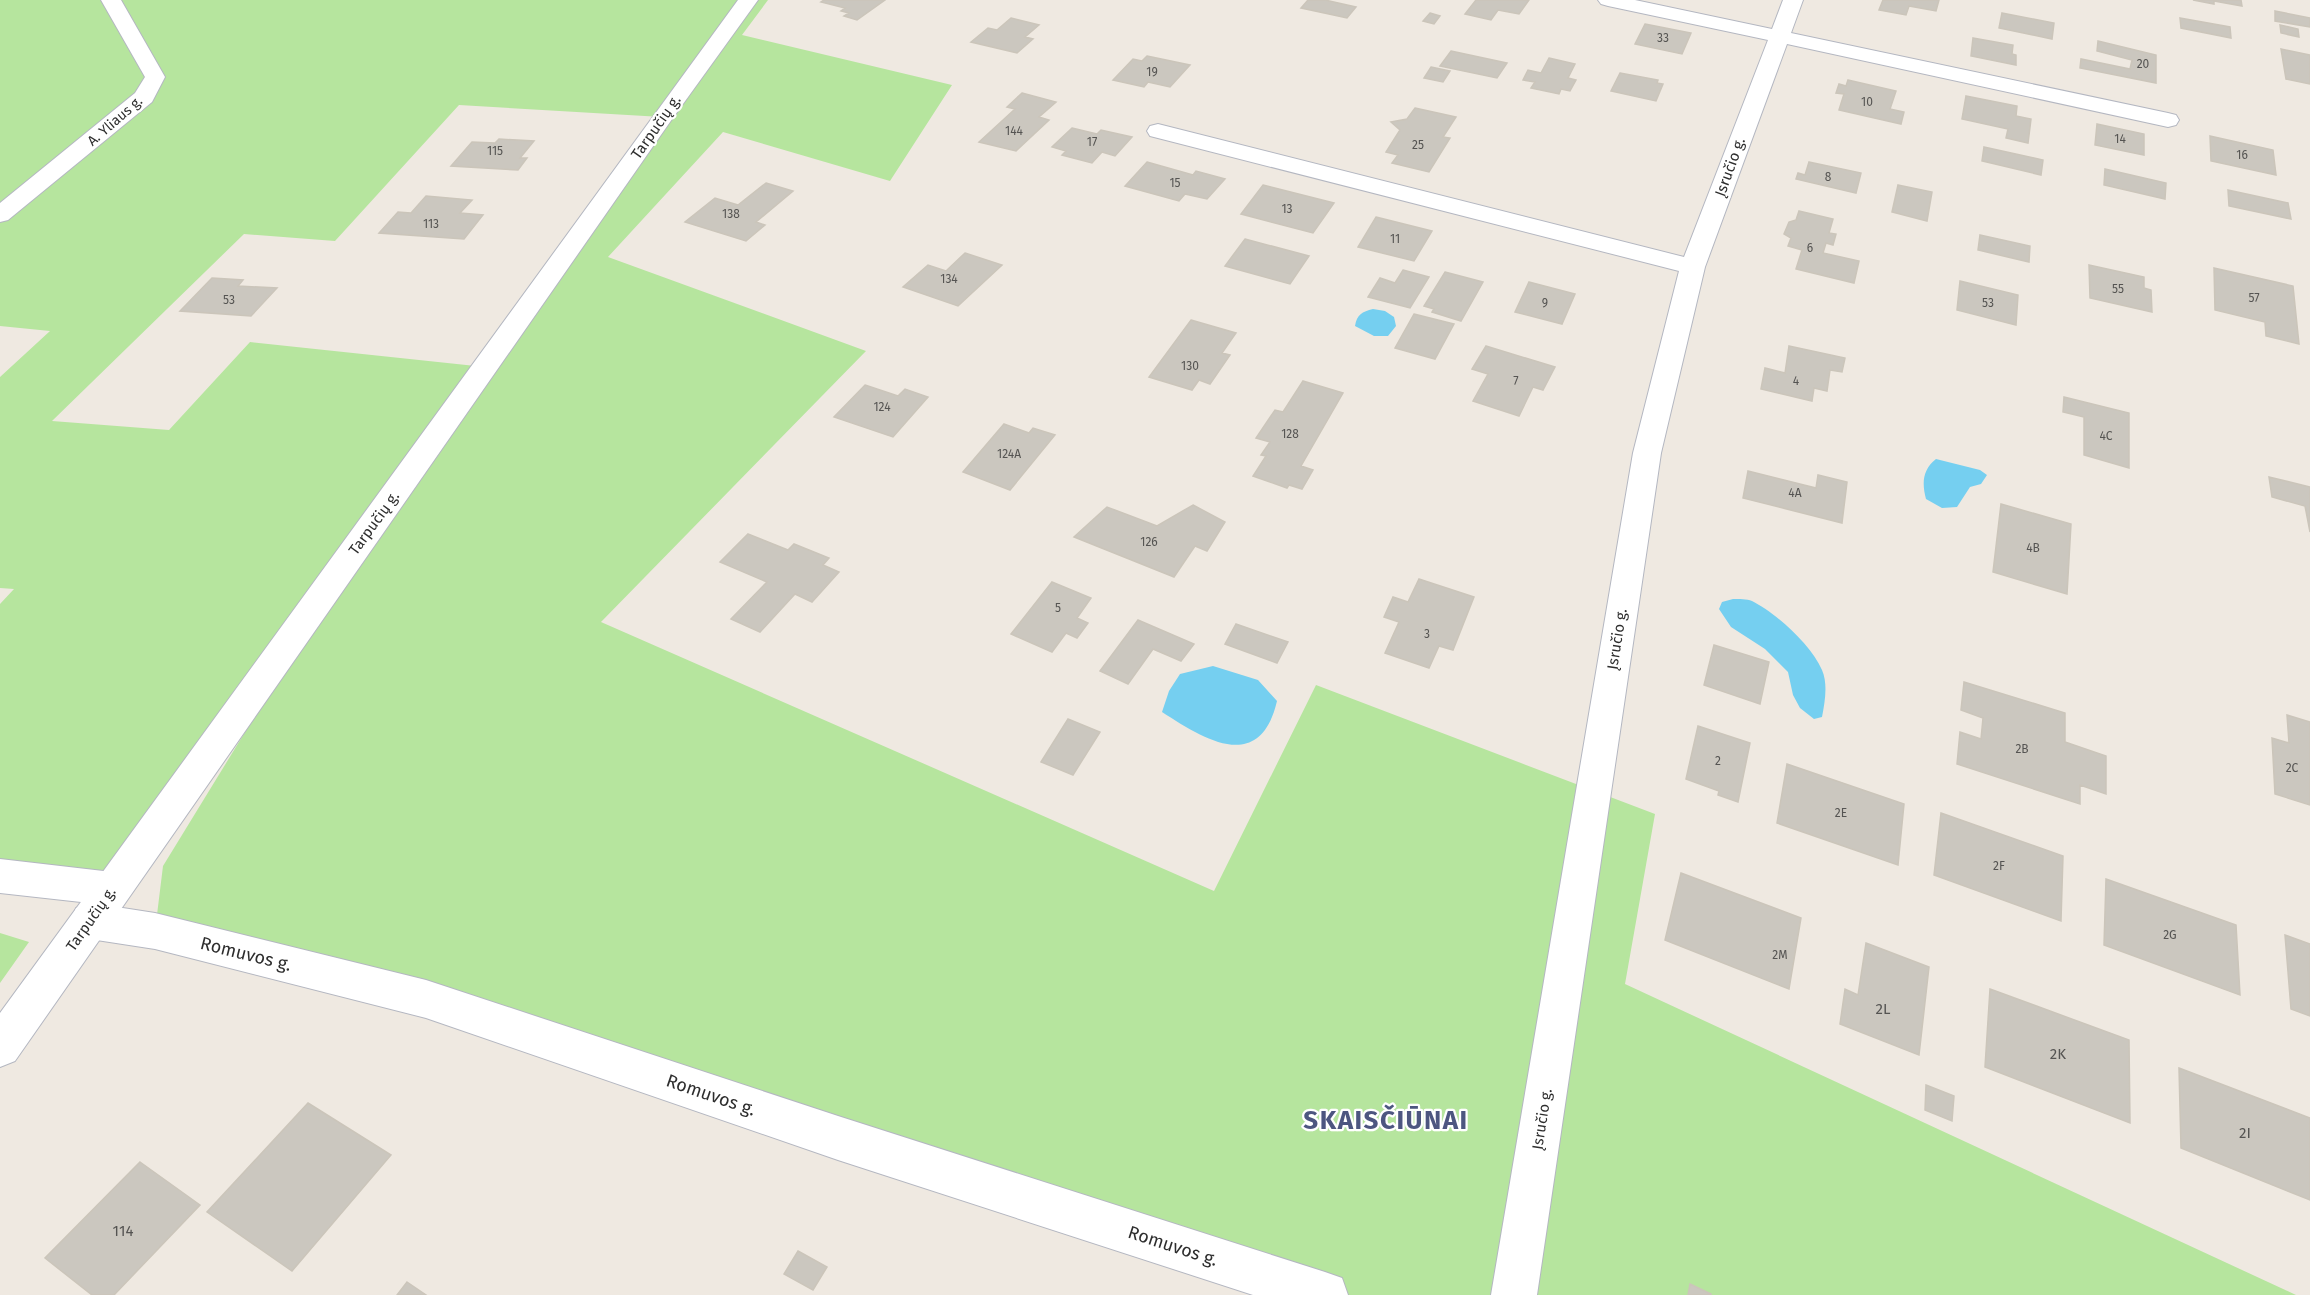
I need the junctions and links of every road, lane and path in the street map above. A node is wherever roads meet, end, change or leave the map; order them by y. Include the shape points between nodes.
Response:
1 (111, 0) edge
2 (748, 0) edge
3 (1608, 0) edge
4 (1793, 0) edge
5 (1779, 36) junction
6 (2168, 120) dead end
7 (1158, 131) dead end
8 (0, 214) edge
9 (1693, 267) junction
10 (0, 876) edge
11 (101, 905) junction
12 (0, 1047) edge
13 (1325, 1295) edge
14 (1514, 1295) edge

1 - 8 street, A. Yliaus g. via 155,77 150,87 113,125
2 - 11 street, Tarpučių g.
3 - 5 street
4 - 5 street, Įsručio g.
5 - 6 street
5 - 9 street, Įsručio g.
7 - 9 street
9 - 14 street, Įsručio g. via 1647,453
10 - 11 street, Romuvos g.
11 - 12 street, Tarpučių g.
11 - 13 street, Romuvos g. via 155,931 426,999 838,1138

